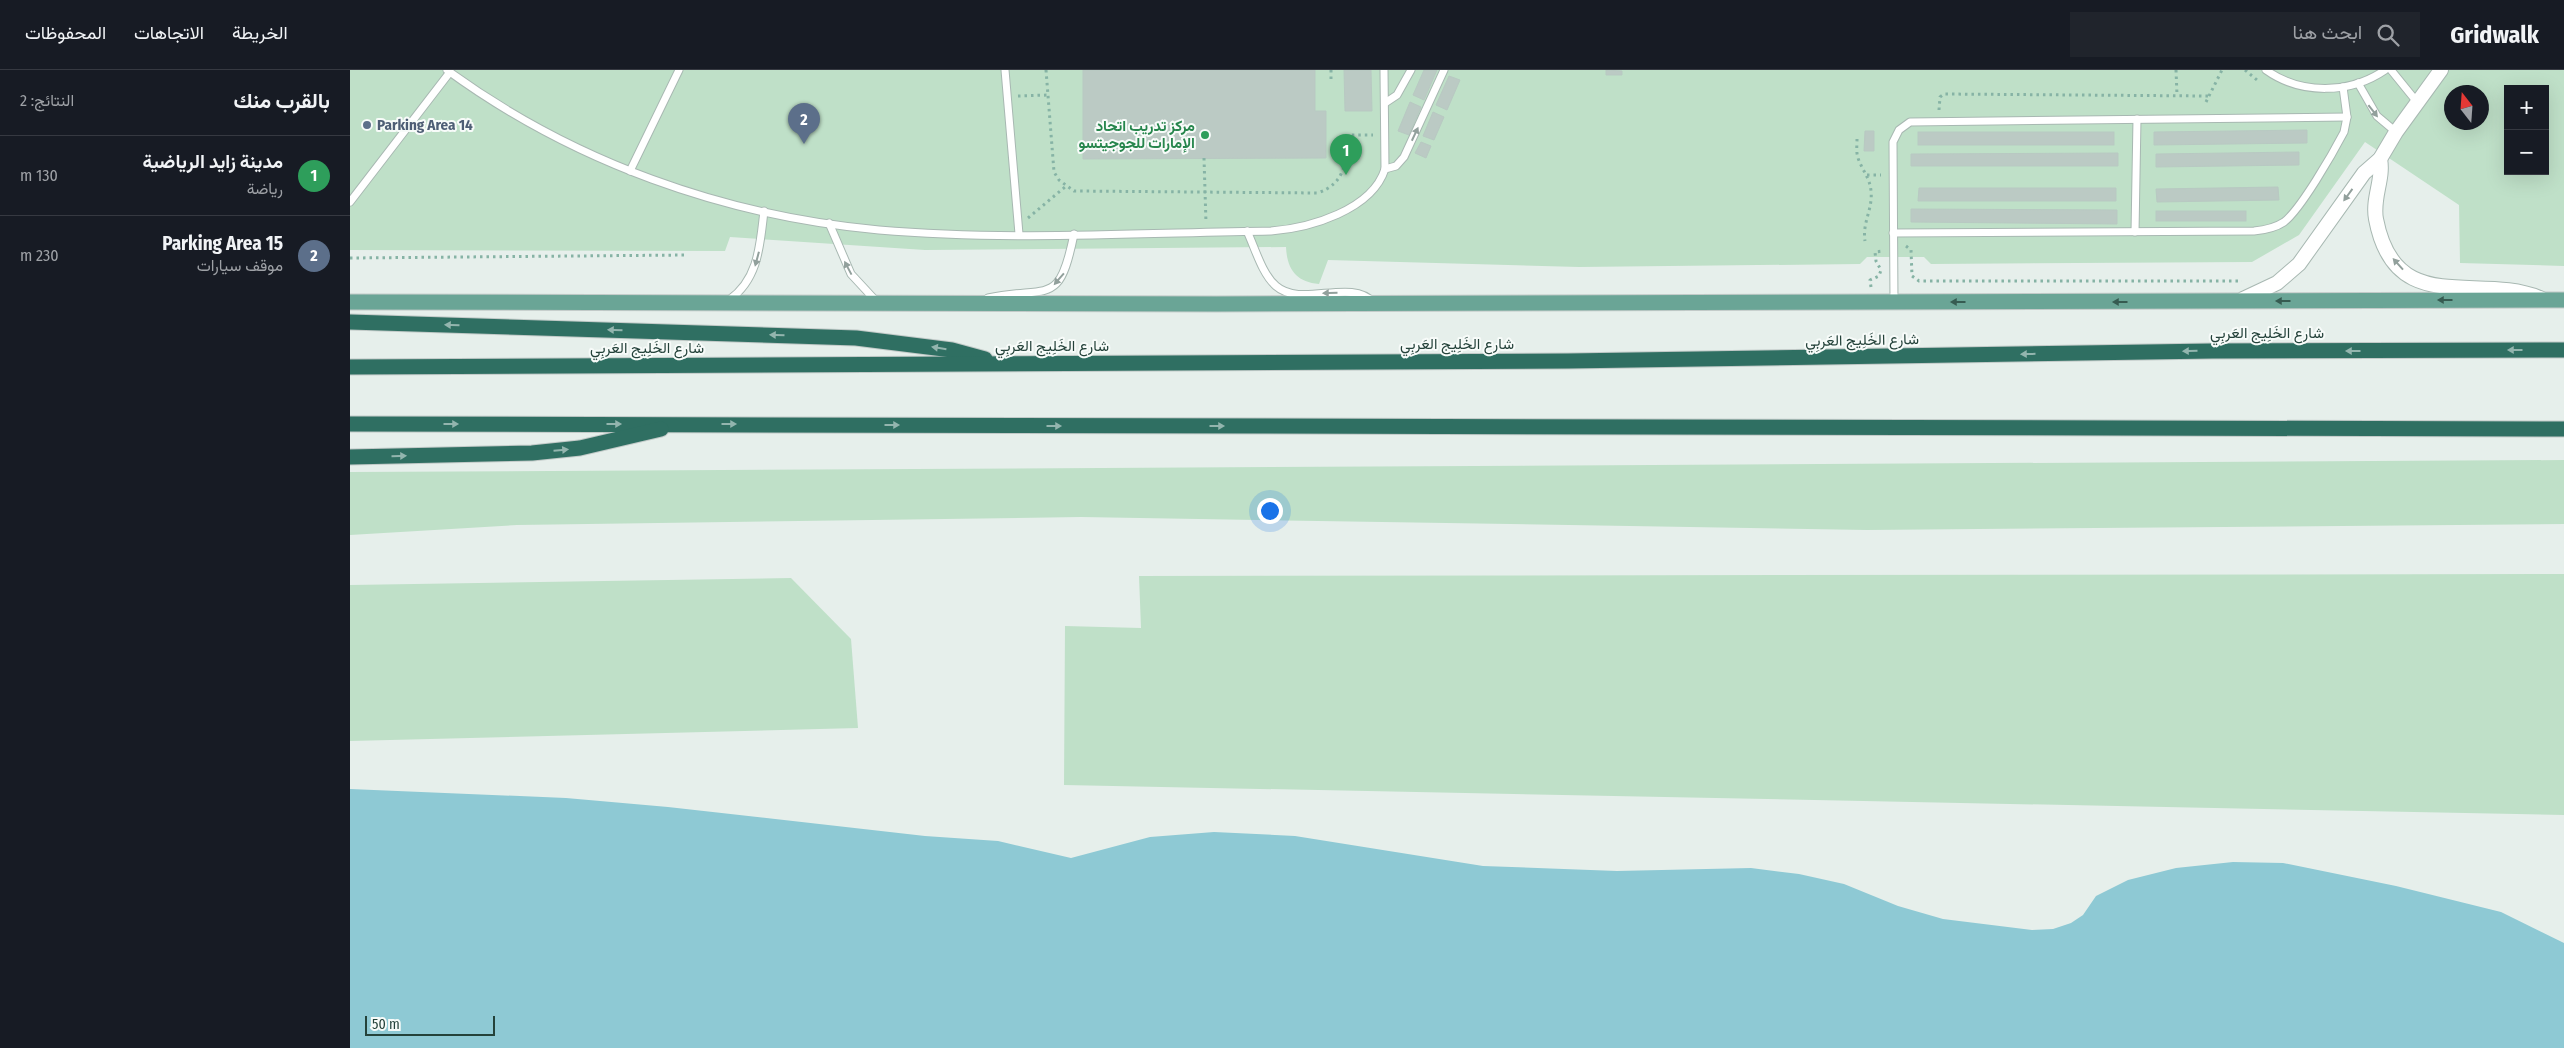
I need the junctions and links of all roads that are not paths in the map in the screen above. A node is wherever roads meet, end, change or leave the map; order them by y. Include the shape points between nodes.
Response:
1 (679, 70) edge
2 (1005, 70) edge
3 (1384, 70) edge
4 (1411, 70) edge
5 (1444, 70) edge
6 (2266, 70) edge
7 (2385, 70) edge
8 (2391, 70) edge
9 (2442, 70) edge
10 (449, 71) edge
11 (2358, 83) junction
12 (2343, 87) junction
13 (2417, 102) junction
14 (1385, 103) junction
15 (2347, 117) junction
16 (2137, 119) junction
17 (2396, 132) junction
18 (2380, 159) junction
19 (1385, 169) junction
20 (630, 171) junction
21 (350, 202) edge
22 (764, 211) junction
23 (828, 223) junction
24 (1247, 231) junction
25 (2135, 232) junction
26 (1893, 233) junction
27 (1019, 234) junction
28 (1074, 234) junction
29 (2542, 300) junction
30 (2564, 300) edge
31 (2238, 301) junction
32 (350, 302) edge
33 (1894, 302) junction
34 (723, 304) junction
35 (880, 304) junction
36 (964, 304) junction
37 (1375, 304) junction
38 (350, 322) edge
39 (2564, 350) edge
40 (1003, 364) junction
41 (350, 367) edge
42 (350, 424) edge
43 (681, 424) junction
44 (2564, 429) edge
45 (350, 457) edge

1 - 20 lane
2 - 27 lane
3 - 14 lane
4 - 14 lane via 1397,95
19 -> 5 lane via 1396,166 1404,157
6 - 12 lane via 2297,85
7 - 11 lane
8 - 13 lane
9 - 13 street
10 - 20 lane via 527,120
10 - 21 lane
11 - 12 lane
11 -> 17 lane via 2373,111
12 - 15 lane
13 - 17 street
14 - 19 lane
15 - 16 lane
15 - 25 lane via 2341,136 2300,202 2291,216 2277,226 2254,231
16 - 25 lane
16 - 26 lane via 1910,122 1898,130 1892,148
17 - 18 street
29 -> 18 street via 2512,290 2443,288 2406,273 2389,253 2378,229 2375,204
18 -> 31 street via 2364,173 2299,264 2265,291
19 - 24 lane via 1375,190 1367,197 1328,218 1288,230
20 - 22 lane via 710,199
22 - 23 lane
22 -> 34 lane via 756,266 743,288
23 - 27 lane via 916,232
35 -> 23 lane via 851,274
24 - 28 lane
37 -> 24 lane via 1361,294 1299,294 1281,289 1271,281
25 - 26 lane
26 - 33 lane
27 - 28 lane
28 -> 36 lane via 1065,273 1049,289
29 - 30 main road
29 -> 31 main road
31 -> 33 main road
32 - 34 main road
33 - 37 main road
34 - 35 main road
35 - 36 main road
36 - 37 main road
40 -> 38 highway via 952,350 856,338
39 -> 40 highway, شارع الخَلِيج العَربِي
40 - 41 highway, شارع الخَلِيج العَربِي
42 -> 43 highway
43 -> 44 highway
45 -> 43 highway via 523,453 580,448

